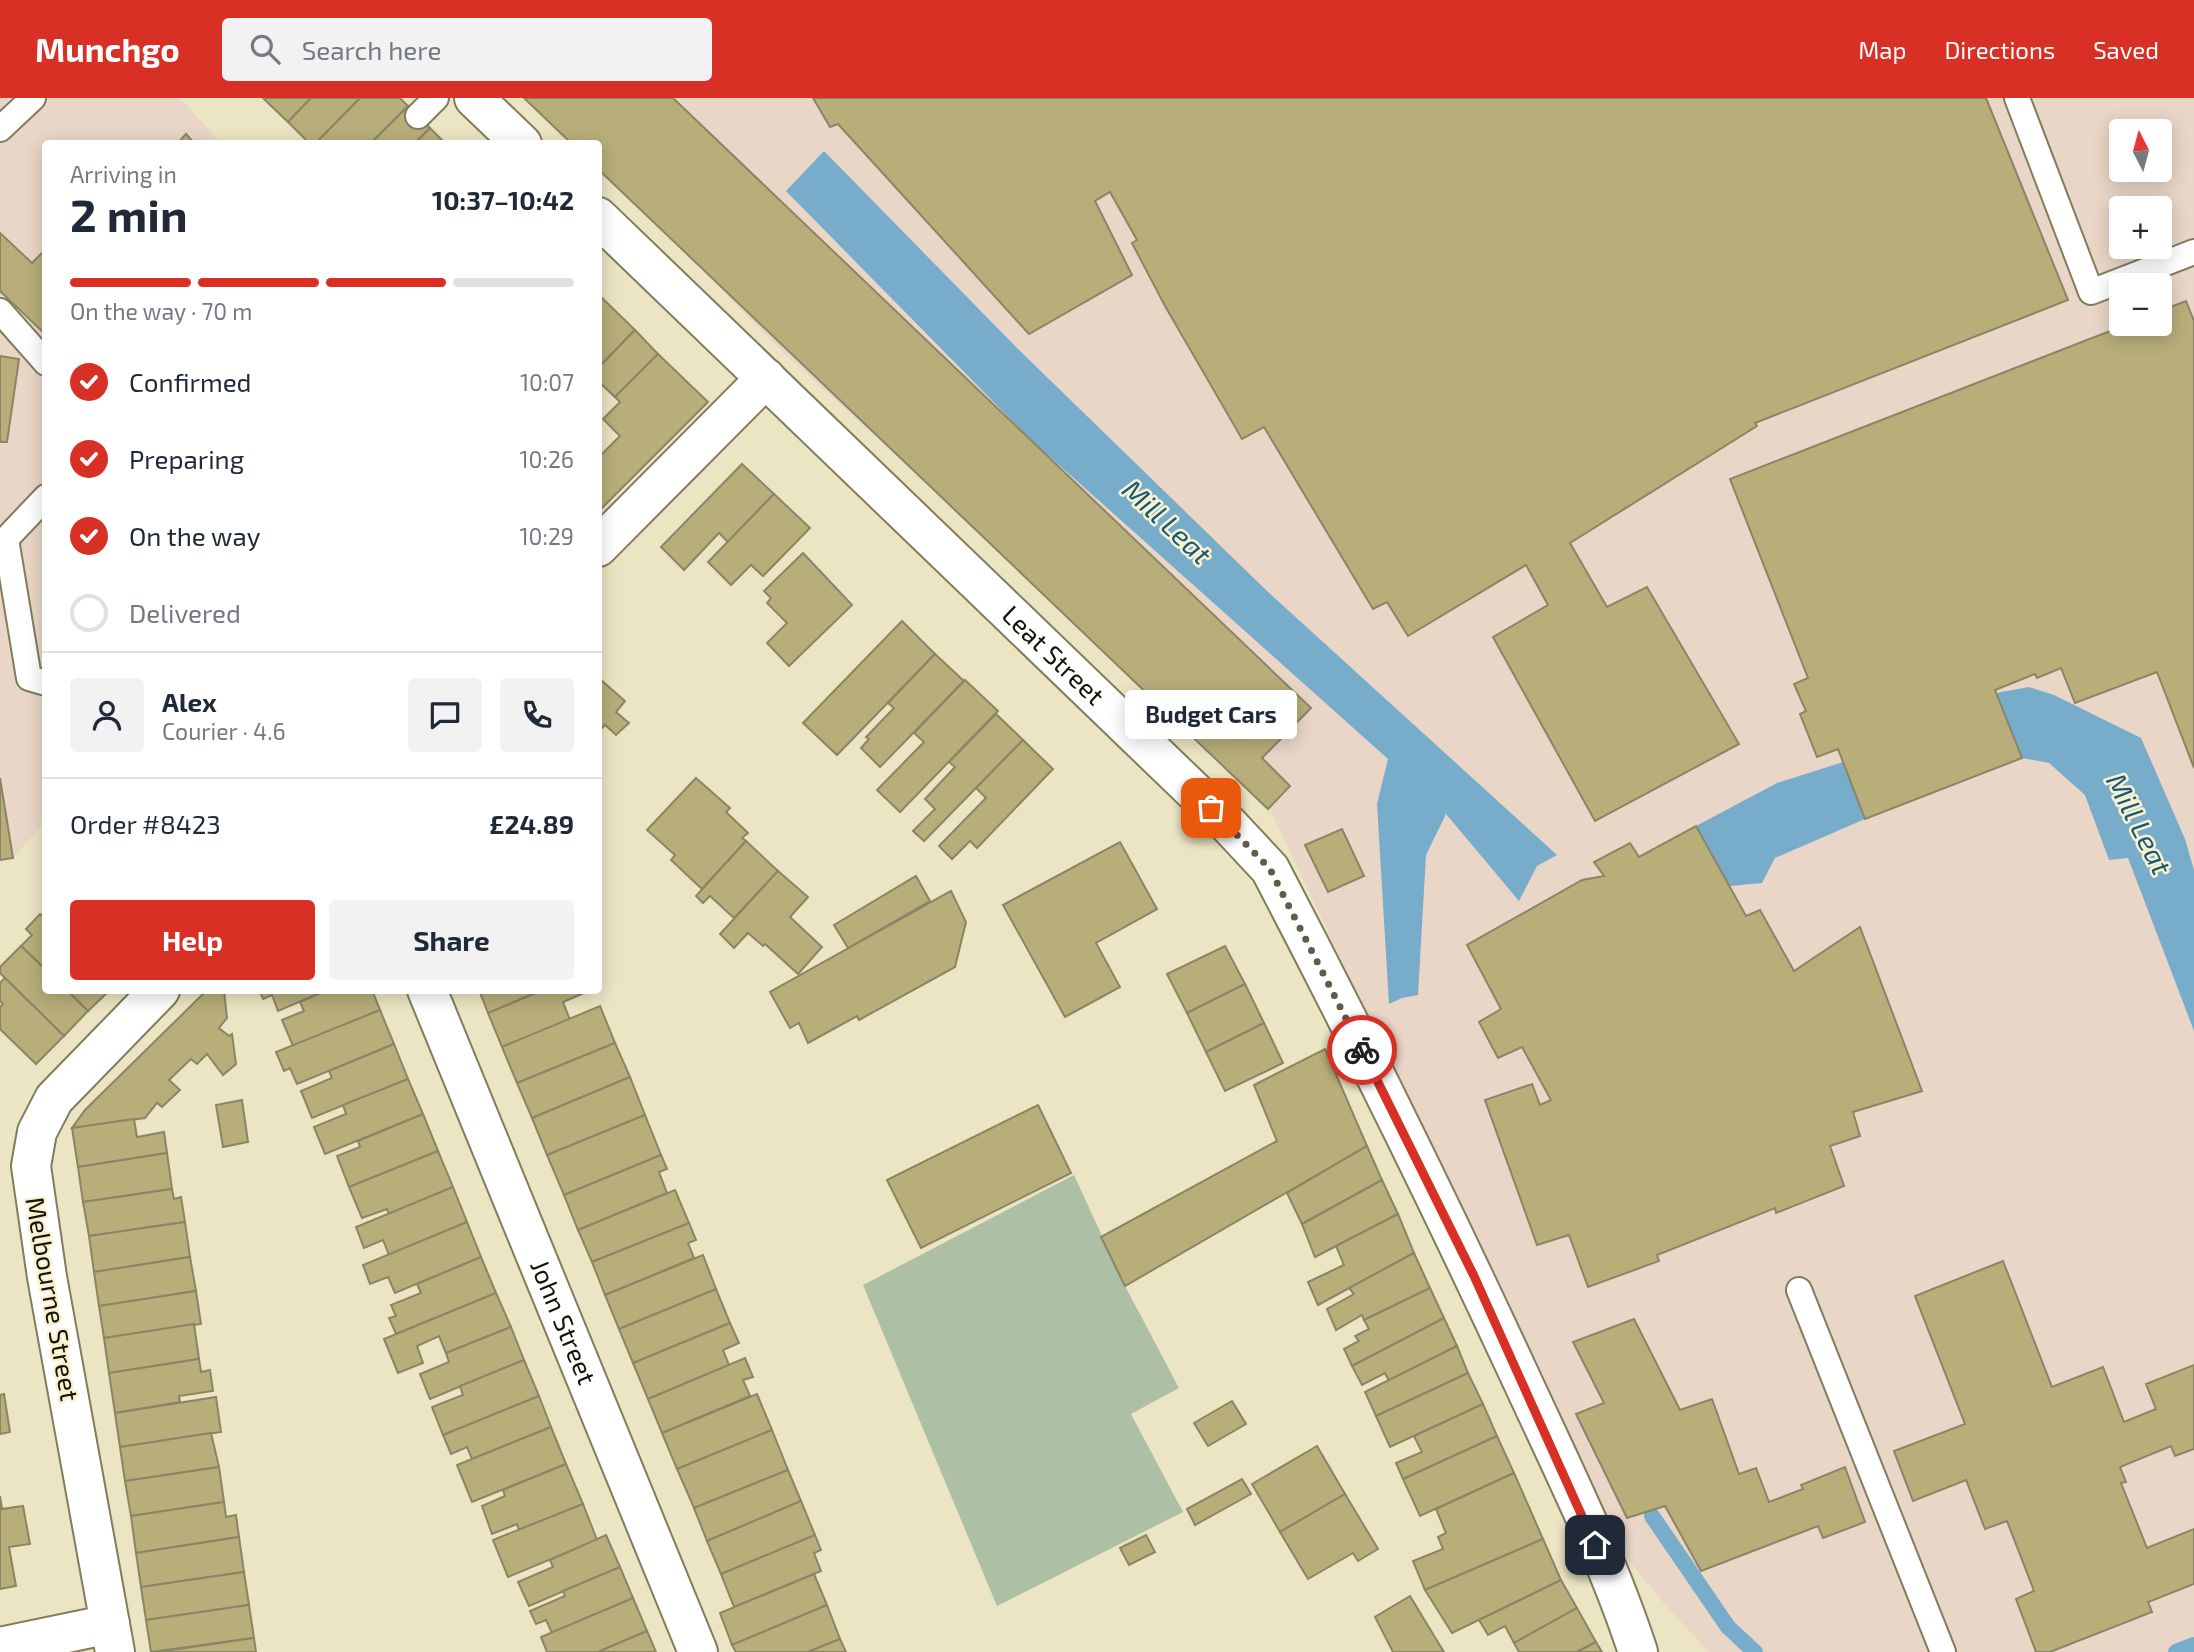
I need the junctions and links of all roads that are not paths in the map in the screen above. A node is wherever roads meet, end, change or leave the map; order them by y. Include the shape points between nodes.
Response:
1 (33, 98) edge
2 (436, 98) edge
3 (474, 98) edge
4 (2017, 98) edge
5 (418, 116) dead end
6 (0, 129) edge
7 (518, 140) edge
8 (602, 221) edge
9 (2194, 252) edge
10 (0, 311) edge
11 (42, 358) edge
12 (766, 378) junction
13 (42, 501) edge
14 (602, 543) edge
15 (42, 682) edge
16 (156, 994) edge
17 (429, 994) edge
18 (1799, 1290) dead end
19 (1632, 1635) edge
20 (113, 1638) edge
21 (0, 1647) edge
22 (698, 1652) edge
23 (1658, 1652) edge
24 (1943, 1652) edge

1 - 6 lane
2 - 5 lane
3 - 7 main road
4 - 9 lane via 2091,292
8 - 12 main road, Leat Street
10 - 11 lane
12 - 14 main road
12 - 19 main road, Leat Street via 1270,869 1474,1276
13 - 15 lane via 6,539 29,678
16 - 20 main road, Melbourne Street via 54,1099 37,1132 31,1166
17 - 22 main road, John Street
18 - 24 lane
19 - 23 main road, Leat Street
20 - 21 main road

